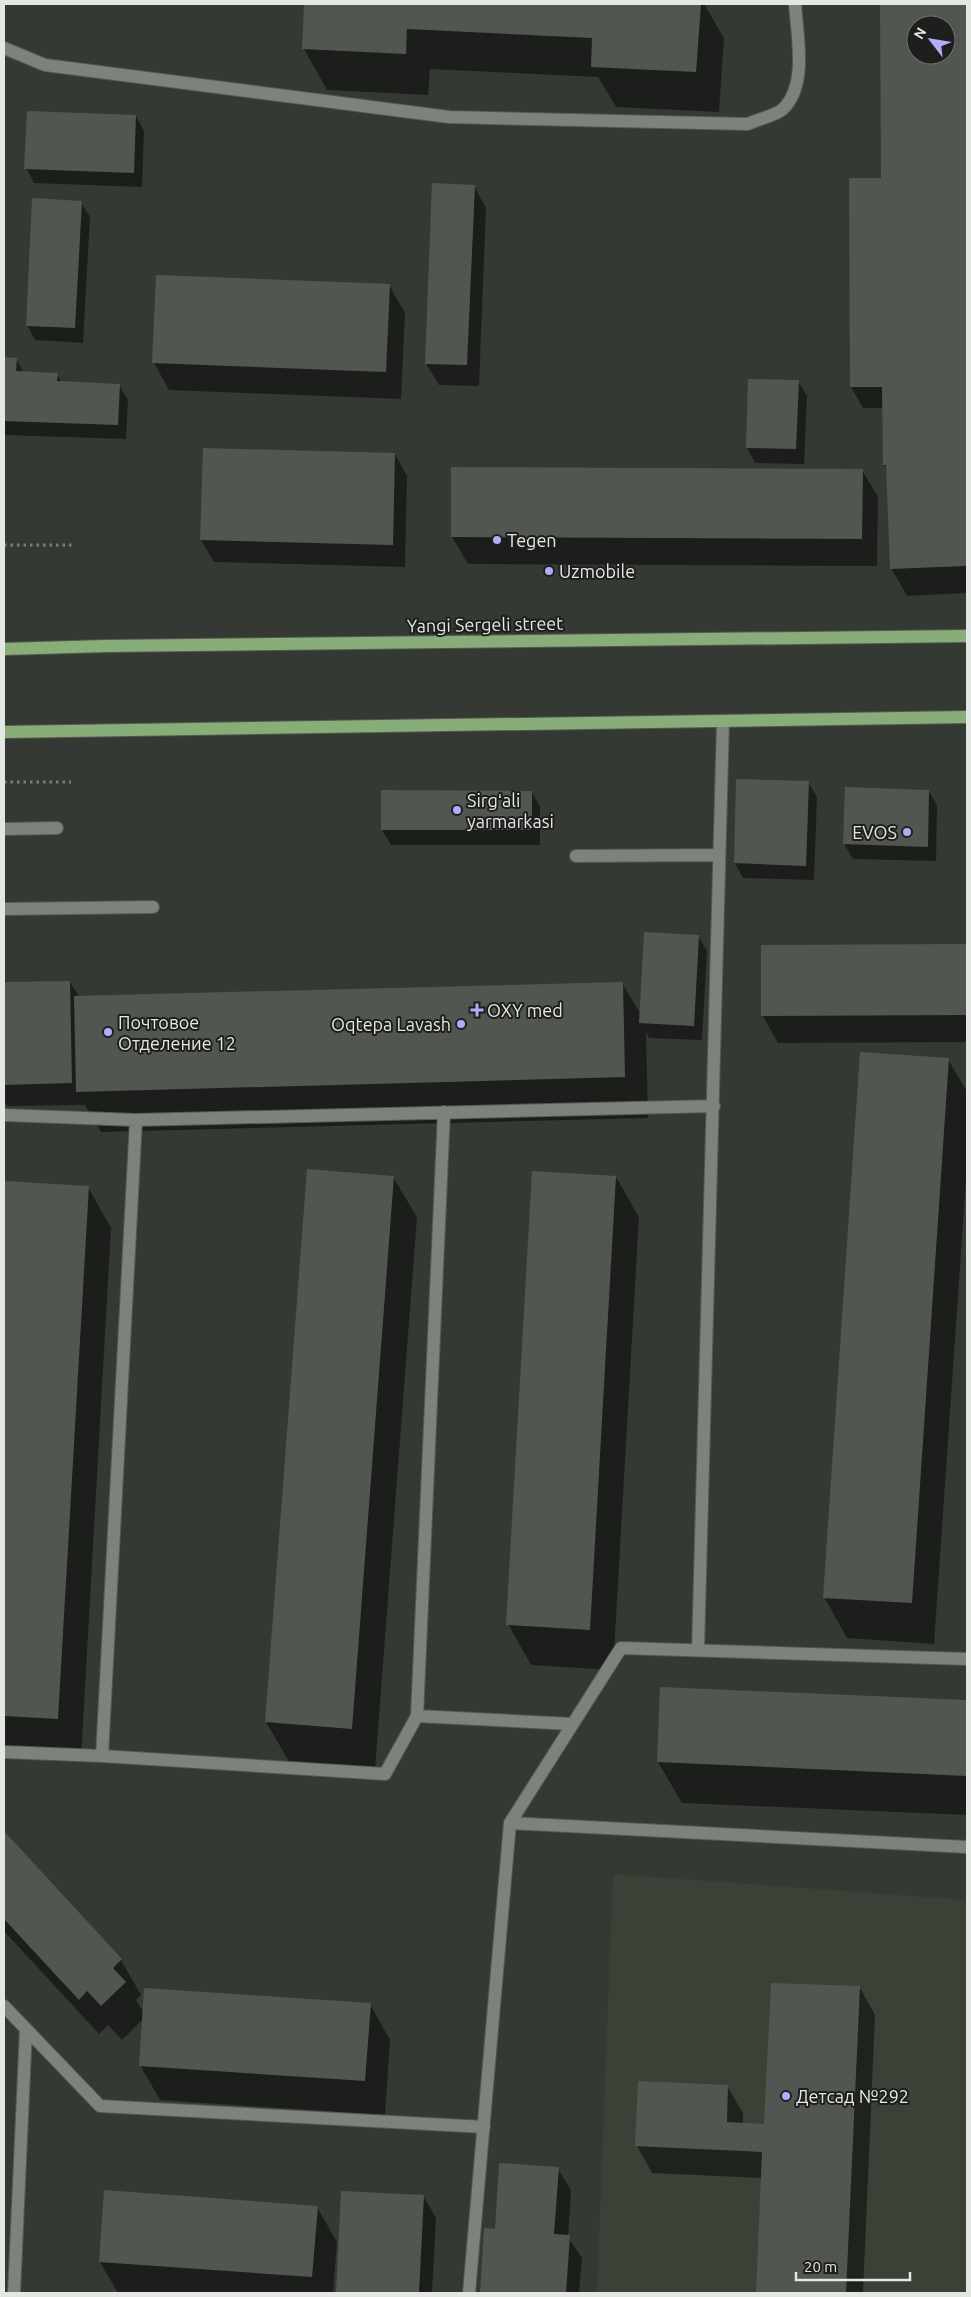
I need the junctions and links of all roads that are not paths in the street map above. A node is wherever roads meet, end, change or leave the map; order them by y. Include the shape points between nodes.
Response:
1 (795, 4) edge
2 (4, 48) edge
3 (967, 636) edge
4 (4, 649) edge
5 (967, 717) edge
6 (723, 721) junction
7 (4, 732) edge
8 (57, 828) dead end
9 (4, 830) edge
10 (719, 855) junction
11 (576, 856) dead end
12 (153, 907) dead end
13 (4, 909) edge
14 (714, 1106) junction
15 (444, 1112) junction
16 (4, 1115) edge
17 (136, 1120) junction
18 (698, 1650) junction
19 (967, 1659) edge
20 (417, 1716) junction
21 (572, 1724) junction
22 (4, 1752) edge
23 (102, 1756) junction
24 (510, 1823) junction
25 (967, 1847) edge
26 (4, 2006) edge
27 (26, 2029) junction
28 (484, 2126) junction
29 (14, 2293) edge
30 (469, 2293) edge

1 - 2 street via 798,71 794,96 782,110 748,124 449,117 45,65
3 - 4 main road, Yangi Sergeli street
5 - 6 main road
6 - 7 main road
6 - 10 street
8 - 9 street
10 - 11 street
10 - 14 street
12 - 13 street
14 - 15 street
14 - 18 street
15 - 17 street
15 - 20 street
16 - 17 street
17 - 23 street
18 - 19 street
18 - 21 street via 621,1648
20 - 21 street
20 - 23 street via 385,1774
21 - 24 street
22 - 23 street
24 - 25 street
24 - 28 street
26 - 27 street
27 - 28 street via 100,2106
27 - 29 street
28 - 30 street

